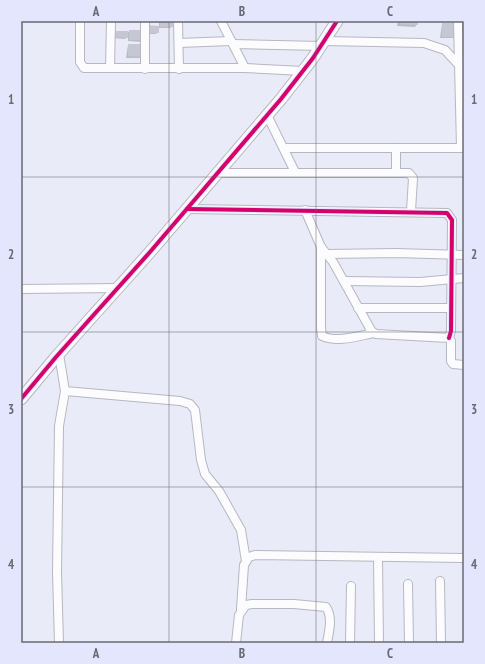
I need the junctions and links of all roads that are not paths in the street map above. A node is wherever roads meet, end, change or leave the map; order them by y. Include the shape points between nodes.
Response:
1 (80, 21) edge
2 (111, 21) edge
3 (145, 21) edge
4 (178, 21) edge
5 (220, 21) edge
6 (337, 21) edge
7 (458, 21) edge
8 (179, 43) junction
9 (232, 43) junction
10 (323, 44) junction
11 (458, 63) junction
12 (110, 68) junction
13 (245, 68) junction
14 (145, 69) junction
15 (179, 69) junction
16 (303, 71) junction
17 (461, 99) edge
18 (267, 115) junction
19 (284, 148) junction
20 (396, 148) junction
21 (462, 148) edge
22 (295, 172) junction
23 (396, 172) junction
24 (216, 173) junction
25 (187, 209) junction
26 (305, 210) junction
27 (411, 212) junction
28 (321, 247) junction
29 (451, 253) junction
30 (326, 254) junction
31 (464, 255) edge
32 (464, 278) edge
33 (450, 279) junction
34 (344, 282) junction
35 (118, 288) junction
36 (21, 289) edge
37 (358, 308) junction
38 (450, 308) junction
39 (374, 333) junction
40 (449, 338) junction
41 (59, 354) junction
42 (464, 365) edge
43 (65, 390) junction
44 (21, 399) edge
45 (378, 557) junction
46 (464, 558) edge
47 (246, 560) junction
48 (440, 581) dead end
49 (408, 584) dead end
50 (351, 586) dead end
51 (241, 609) junction
52 (59, 643) edge
53 (236, 643) edge
54 (327, 643) edge
55 (350, 643) edge
56 (379, 643) edge
57 (409, 643) edge
58 (441, 643) edge

1 - 12 street via 81,65 88,69
2 - 12 street
3 - 14 street
4 - 8 street
5 - 9 street
6 - 10 street
7 - 11 street
8 - 9 street
8 - 15 street
9 - 10 street
9 - 13 street
10 - 11 street via 424,43 445,50
10 - 16 street
11 - 17 street
12 - 14 street
13 - 15 street
13 - 16 street
14 - 15 street
16 - 18 street
17 - 21 street
18 - 19 street
18 - 24 street
19 - 20 street
19 - 22 street
20 - 21 street
20 - 23 street
22 - 23 street
22 - 24 street
23 - 27 street via 412,175
24 - 25 street
25 - 26 street
25 - 35 street
26 - 27 street
26 - 28 street
27 - 29 street via 444,212 450,215
28 - 30 street
28 - 39 street via 322,336 340,339
29 - 30 street
29 - 31 street
29 - 33 street
30 - 34 street
32 - 33 street
33 - 34 street via 420,282
33 - 38 street
34 - 37 street
35 - 36 street
35 - 41 street
37 - 38 street
37 - 39 street via 369,329
38 - 40 street
39 - 40 street
40 - 42 street via 451,361 453,364
41 - 43 street
41 - 44 street
43 - 47 street via 190,404 195,410 205,474 219,491 241,530
43 - 52 street via 59,426
45 - 46 street
45 - 47 street via 261,554
45 - 56 street
47 - 51 street
48 - 58 street
49 - 57 street
50 - 55 street
51 - 53 street via 236,628
51 - 54 street via 252,604 326,607 330,617

